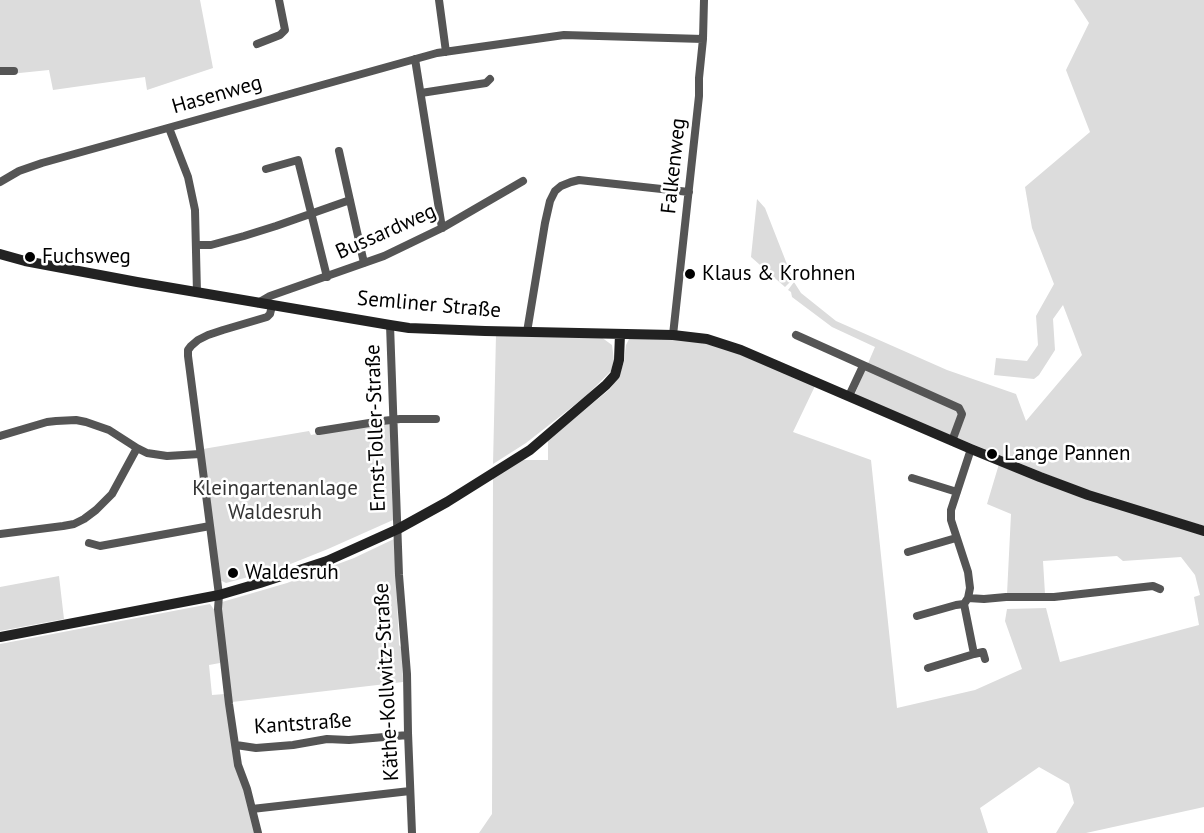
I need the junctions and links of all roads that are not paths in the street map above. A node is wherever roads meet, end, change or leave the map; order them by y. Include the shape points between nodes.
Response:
1 (279, 0) edge
2 (439, 0) edge
3 (704, 0) edge
4 (703, 39) junction
5 (257, 44) dead end
6 (446, 52) junction
7 (416, 59) junction
8 (0, 71) edge
9 (14, 71) dead end
10 (490, 79) dead end
11 (421, 93) junction
12 (169, 128) junction
13 (339, 151) dead end
14 (266, 169) dead end
15 (523, 181) dead end
16 (0, 182) edge
17 (689, 192) junction
18 (350, 200) junction
19 (312, 213) junction
20 (442, 228) junction
21 (197, 245) junction
22 (0, 255) edge
23 (364, 263) junction
24 (327, 277) junction
25 (197, 293) junction
26 (257, 303) junction
27 (272, 306) junction
28 (390, 325) junction
29 (527, 332) junction
30 (620, 334) junction
31 (673, 335) junction
32 (796, 335) dead end
33 (863, 366) junction
34 (851, 393) junction
35 (393, 419) junction
36 (436, 419) dead end
37 (319, 431) dead end
38 (0, 436) edge
39 (952, 441) junction
40 (137, 448) junction
41 (971, 450) junction
42 (200, 454) junction
43 (912, 478) dead end
44 (957, 492) junction
45 (210, 526) junction
46 (398, 529) junction
47 (1204, 531) edge
48 (0, 534) edge
49 (956, 537) junction
50 (89, 543) dead end
51 (908, 552) dead end
52 (1160, 589) dead end
53 (219, 595) junction
54 (966, 601) junction
55 (917, 616) dead end
56 (0, 637) edge
57 (974, 654) junction
58 (985, 659) dead end
59 (928, 668) dead end
60 (408, 735) junction
61 (236, 745) junction
62 (410, 791) junction
63 (252, 809) junction
64 (258, 833) edge
65 (412, 833) edge

1 - 5 street via 285,30
2 - 6 street
3 - 4 street, Falkenweg
4 - 6 street, Hasenweg via 564,34
4 - 17 street, Falkenweg
6 - 7 street, Hasenweg
7 - 11 street
7 - 12 street, Hasenweg
8 - 9 street
10 - 11 street via 486,83
11 - 20 street
12 - 16 street, Hasenweg via 42,163
12 - 21 street via 191,188
13 - 18 street
14 - 19 street via 298,160
15 - 20 street, Bussardweg
17 - 29 street via 579,180 555,191 543,234
17 - 31 street, Falkenweg
18 - 19 street
18 - 23 street
19 - 21 street via 233,239
19 - 24 street
20 - 23 street, Bussardweg
21 - 25 street
22 - 25 street, Semliner Straße
23 - 24 street, Bussardweg
24 - 26 street, Bussardweg
25 - 26 street, Semliner Straße
26 - 27 street, Semliner Straße
27 - 28 street, Semliner Straße
27 - 42 street via 267,317 208,335 188,350
28 - 29 street, Semliner Straße
28 - 35 street, Ernst-Toller-Straße
29 - 30 street, Semliner Straße
30 - 31 street, Semliner Straße
30 - 46 street via 615,375 606,385 530,450
31 - 34 street, Semliner Straße via 723,343
32 - 33 street
33 - 34 street
33 - 39 street via 959,408 962,414
34 - 39 street, Semliner Straße
35 - 36 street
35 - 37 street
35 - 46 street, Ernst-Toller-Straße
38 - 40 street via 47,422 76,420 109,430
39 - 41 street, Semliner Straße
40 - 42 street via 167,456
40 - 48 street via 112,494 84,519 63,526
41 - 44 street
41 - 47 street, Semliner Straße via 1088,495
42 - 45 street
43 - 44 street
44 - 49 street via 951,510
45 - 50 street via 100,546
45 - 53 street
46 - 53 street via 327,561
46 - 60 street, Käthe-Kollwitz-Straße
49 - 51 street
49 - 54 street via 968,572 970,588
52 - 54 street via 1153,586 1054,597
53 - 56 street
53 - 61 street
54 - 55 street
54 - 57 street
57 - 58 street via 983,652
57 - 59 street
60 - 61 street, Kantstraße via 256,748
60 - 62 street, Käthe-Kollwitz-Straße
61 - 63 street
62 - 63 street
62 - 65 street, Käthe-Kollwitz-Straße
63 - 64 street

